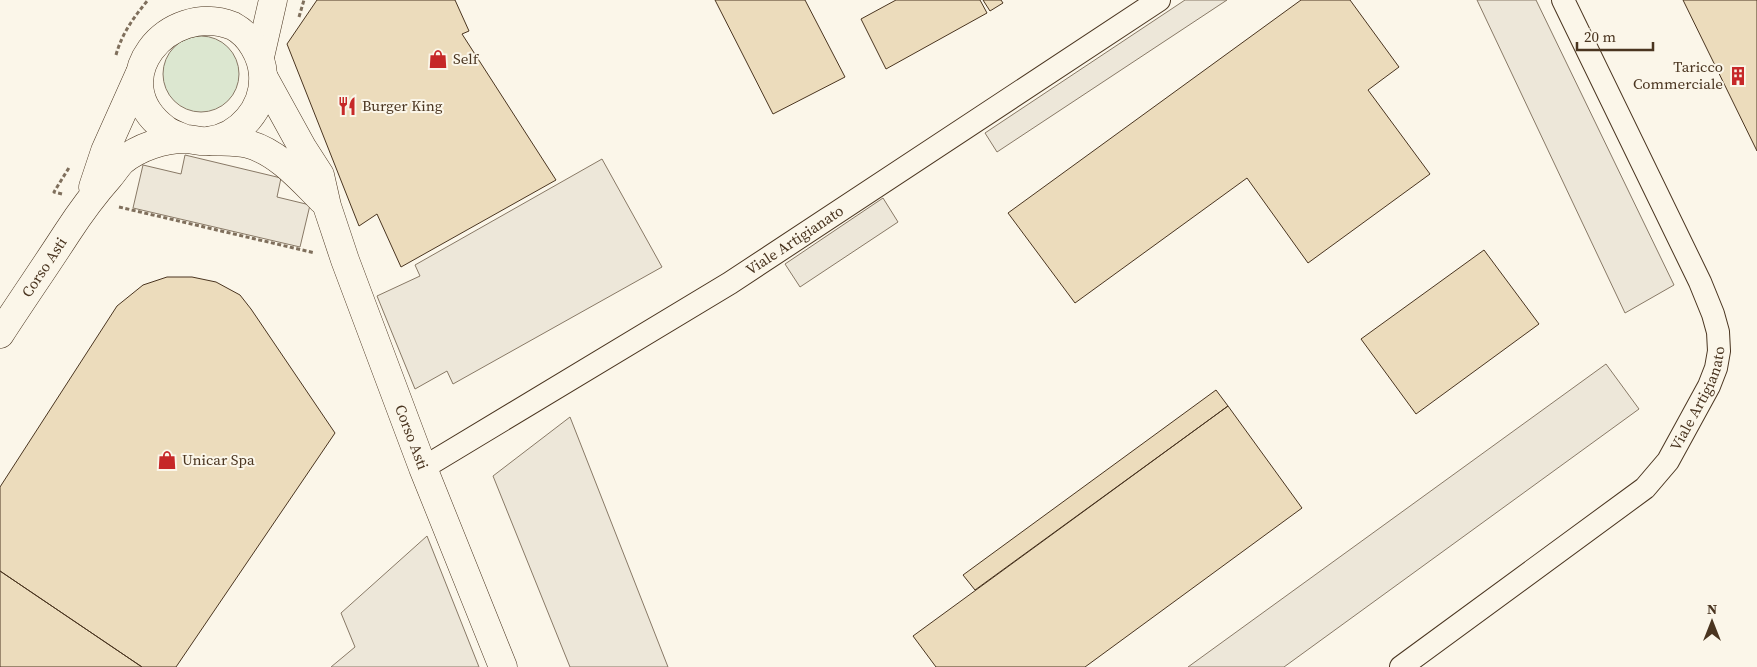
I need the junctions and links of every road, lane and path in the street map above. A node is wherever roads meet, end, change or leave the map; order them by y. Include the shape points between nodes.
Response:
1 (180, 0) edge
2 (273, 0) edge
3 (1159, 0) edge
4 (1563, 0) edge
5 (157, 36) junction
6 (262, 68) junction
7 (139, 75) junction
8 (197, 140) junction
9 (89, 200) junction
10 (327, 206) junction
11 (0, 334) edge
12 (423, 468) junction
13 (502, 667) edge
14 (1401, 667) edge

1 - 5 main road
2 - 6 main road
3 - 12 street, Viale Artigianato via 730,283
4 - 14 street, Viale Artigianato via 1700,282 1718,332 1716,368 1668,461 1645,488
5 - 6 main road via 174,24 194,18 214,18 234,26 249,39
5 - 7 main road via 148,47
6 - 8 main road via 261,96 254,113 226,136
6 - 10 main road, Corso Asti via 320,176
7 - 8 main road via 142,96 151,116 166,130
7 - 9 main road, Corso Asti via 105,151
8 - 9 main road, Corso Asti via 149,145 122,161
8 - 10 main road, Corso Asti via 248,144 274,156 297,174
9 - 11 main road, Corso Asti
10 - 12 main road, Corso Asti
12 - 13 main road, Corso Asti

